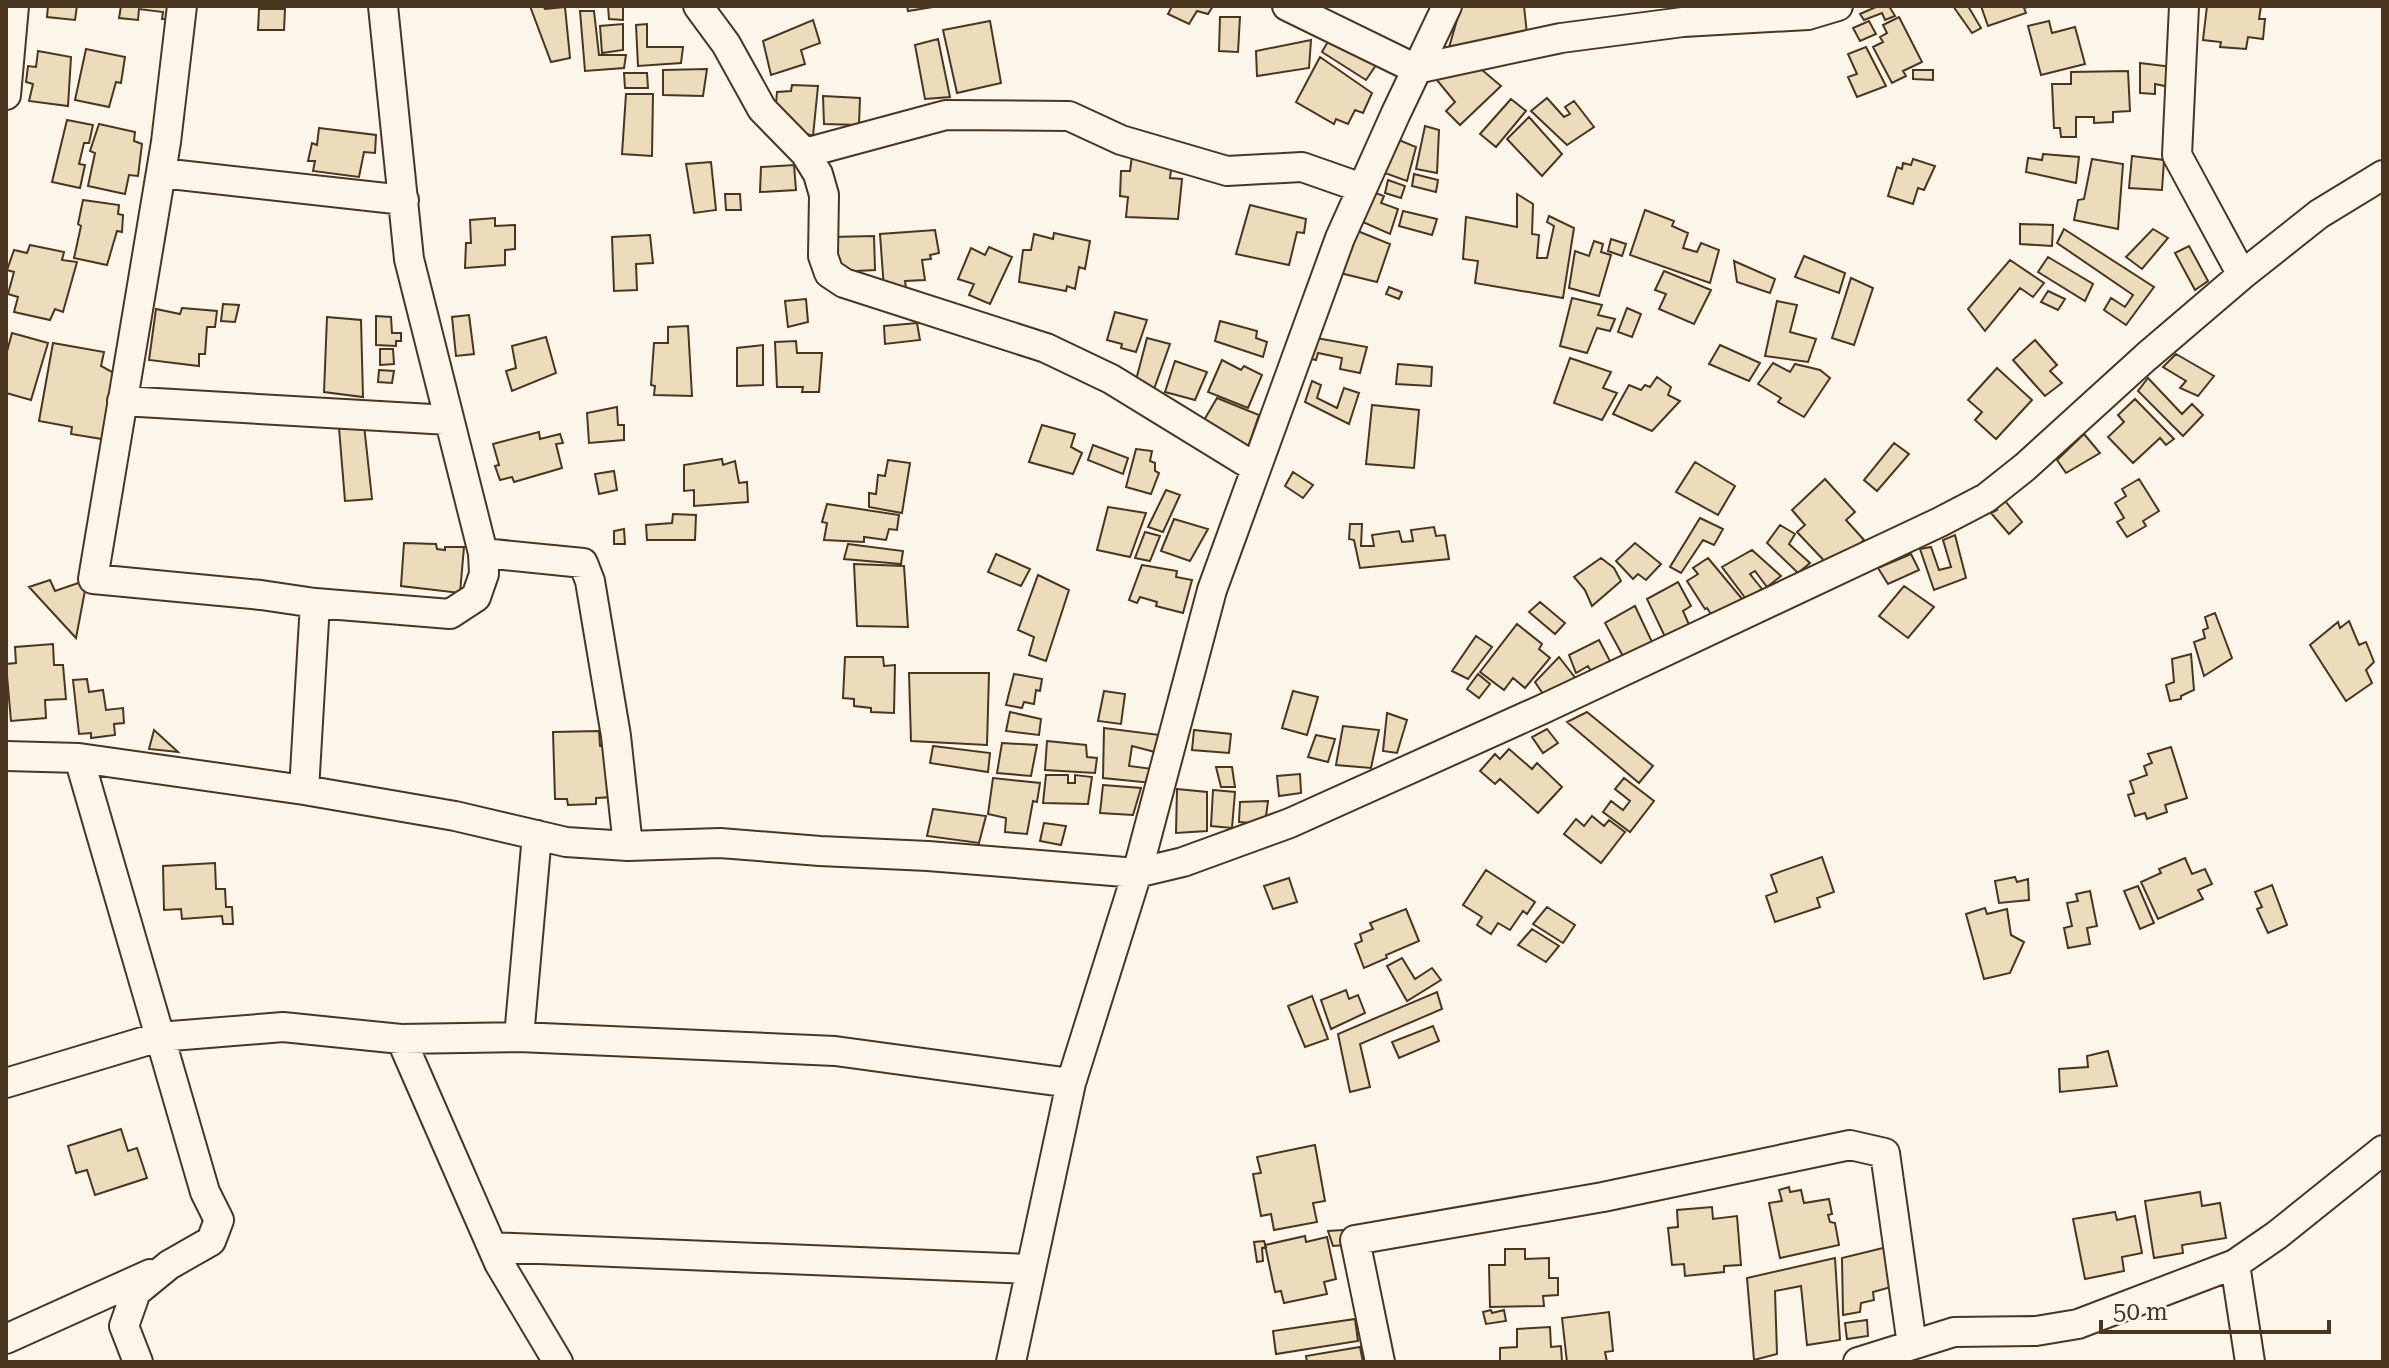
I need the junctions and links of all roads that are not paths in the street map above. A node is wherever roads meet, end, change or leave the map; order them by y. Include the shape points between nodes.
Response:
1 (14, 6) edge
2 (182, 6) edge
3 (383, 6) edge
4 (698, 6) edge
5 (1287, 6) edge
6 (1447, 6) edge
7 (1838, 6) edge
8 (2184, 6) edge
9 (1416, 69) junction
10 (6, 95) edge
11 (805, 153) junction
12 (161, 173) junction
13 (2383, 175) edge
14 (1362, 188) junction
15 (404, 200) junction
16 (2242, 275) junction
17 (122, 401) junction
18 (449, 420) junction
19 (1256, 468) junction
20 (483, 553) junction
21 (315, 603) junction
22 (6, 756) edge
23 (79, 758) junction
24 (304, 790) junction
25 (537, 835) junction
26 (628, 846) junction
27 (1137, 873) junction
28 (159, 1037) junction
29 (519, 1037) junction
30 (401, 1039) junction
31 (6, 1083) edge
32 (1071, 1083) junction
33 (2383, 1150) edge
34 (492, 1247) junction
35 (2235, 1264) junction
36 (169, 1265) junction
37 (1029, 1269) junction
38 (6, 1339) edge
39 (1897, 1353) edge
40 (138, 1362) edge
41 (558, 1362) edge
42 (1011, 1362) edge
43 (1380, 1362) edge
44 (1858, 1362) edge
45 (2250, 1362) edge

1 - 10 street
2 - 12 street
3 - 15 street
4 - 11 street via 762,109
5 - 9 street
6 - 9 street
7 - 9 street via 1808,15 1683,22 1561,38
8 - 16 street via 2177,155
9 - 14 street
11 - 14 street via 946,115 1069,116 1121,140 1227,171 1302,167
11 - 19 street via 824,195 823,256 836,278 1046,348 1111,379
12 - 15 street
12 - 17 street
13 - 16 street via 2319,214
14 - 19 street
15 - 18 street via 409,259
16 - 27 street via 1986,498 1290,823
17 - 18 street
17 - 21 street via 93,579
18 - 20 street
19 - 27 street via 1212,590
20 - 21 street via 484,574 476,597 450,614
20 - 26 street via 583,563 616,736
21 - 24 street
22 - 23 street
23 - 24 street
23 - 28 street
24 - 25 street
25 - 26 street
25 - 29 street
26 - 27 street via 720,843
27 - 32 street
28 - 30 street via 283,1027
28 - 31 street
28 - 36 street via 205,1192 219,1220 211,1241
29 - 30 street
29 - 32 street via 835,1051
30 - 34 street
32 - 37 street
33 - 35 street
34 - 37 street
34 - 41 street
35 - 39 street via 2078,1324 2036,1331 1954,1332
35 - 45 street
36 - 38 street
36 - 40 street via 136,1292 124,1326
37 - 42 street
39 - 43 street via 1885,1153 1850,1145 1603,1197 1355,1240
39 - 44 street

